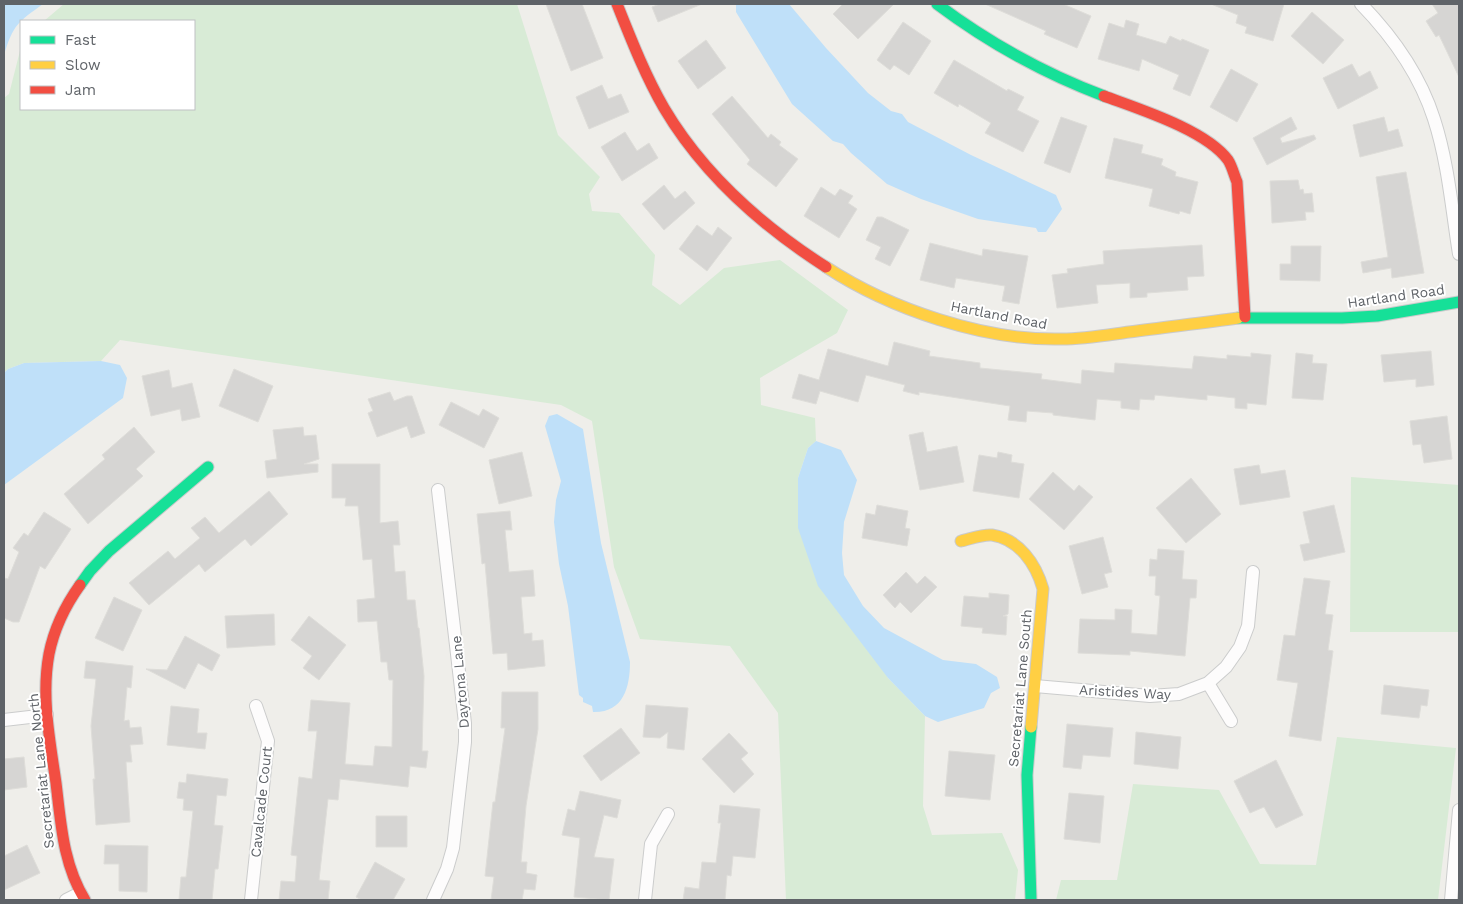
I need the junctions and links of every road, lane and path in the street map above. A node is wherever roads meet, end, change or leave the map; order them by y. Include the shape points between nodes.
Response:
1 (617, 4) edge
2 (937, 4) edge
3 (1361, 4) edge
4 (1459, 254) edge
5 (1459, 302) edge
6 (1245, 317) junction
7 (208, 467) dead end
8 (438, 490) dead end
9 (961, 542) dead end
10 (1253, 572) dead end
11 (1208, 683) junction
12 (1035, 686) junction
13 (256, 706) dead end
14 (47, 715) junction
15 (4, 720) edge
16 (1230, 721) dead end
17 (1459, 810) edge
18 (668, 814) dead end
19 (82, 897) edge
20 (66, 900) edge
21 (251, 900) edge
22 (433, 900) edge
23 (645, 900) edge
24 (1031, 900) edge
25 (1450, 900) edge

1 - 6 street, Hartland Road via 651,83 696,153 727,189 766,225 806,255 854,284 920,313 974,329 1052,341
2 - 6 street via 1028,63 1064,81 1167,120 1211,143 1229,161 1237,182
3 - 4 street via 1400,49 1434,119
5 - 6 street, Hartland Road via 1377,316
7 - 14 street, Secretariat Lane North via 100,560 82,582 56,630 49,656
8 - 22 street, Daytona Lane via 465,724 453,848
9 - 12 street, Secretariat Lane South via 990,535 1009,540 1038,572 1043,589
10 - 11 street, Aristides Way via 1248,626 1240,647
11 - 12 street, Aristides Way via 1179,694 1150,696
11 - 16 street
12 - 24 street, Secretariat Lane South via 1027,775
13 - 21 street, Cavalcade Court via 268,741
14 - 15 street
14 - 19 street, Secretariat Lane North via 64,850 70,873
17 - 25 street
18 - 23 street via 652,844
19 - 20 street

